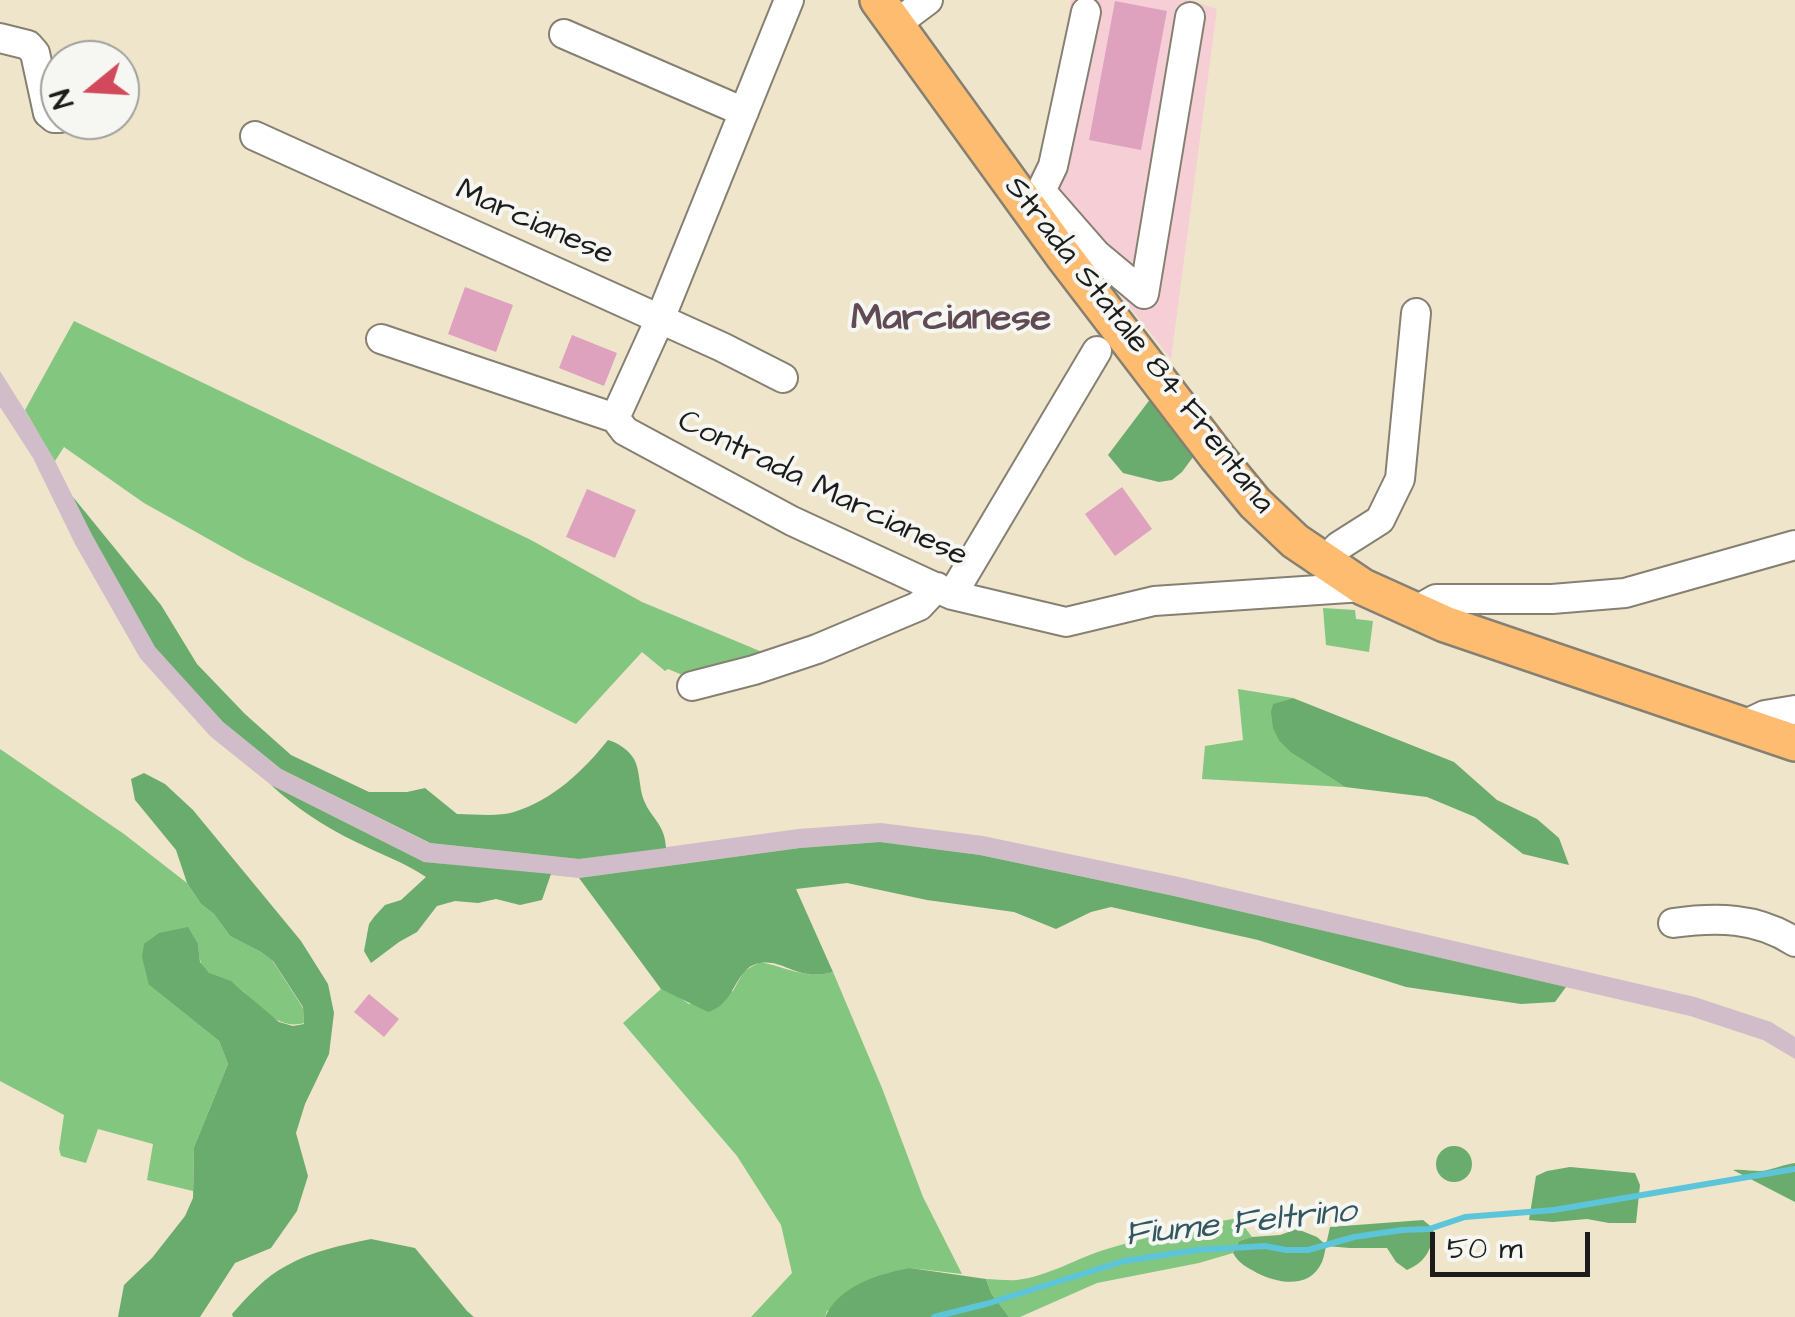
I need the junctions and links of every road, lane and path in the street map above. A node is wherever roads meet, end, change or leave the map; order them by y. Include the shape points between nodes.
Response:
1 (789, 0) edge
2 (928, 0) edge
3 (887, 12) edge
4 (1086, 12) dead end
5 (1190, 16) dead end
6 (564, 34) dead end
7 (0, 38) edge
8 (40, 73) edge
9 (744, 112) junction
10 (255, 136) dead end
11 (1034, 198) junction
12 (1416, 313) dead end
13 (660, 319) junction
14 (381, 339) dead end
15 (1097, 351) dead end
16 (783, 378) dead end
17 (614, 418) junction
18 (1795, 545) edge
19 (1322, 562) junction
20 (1362, 587) junction
21 (944, 591) junction
22 (1415, 611) junction
23 (692, 686) dead end
24 (1795, 710) edge
25 (1744, 725) junction
26 (1795, 743) edge
27 (1673, 923) dead end
28 (1795, 942) edge

1 - 9 street
2 - 3 street
3 - 11 main road, Strada Statale 84 Frentana
4 - 11 street via 1053,166
5 - 11 street via 1144,294
6 - 9 street
7 - 8 street via 28,45
9 - 13 street
10 - 13 street, Marcianese
11 - 19 main road, Strada Statale 84 Frentana via 1146,364 1255,503
12 - 19 street via 1400,479 1380,520
13 - 16 street, Marcianese
13 - 17 street
14 - 17 street, Contrada Marcianese
15 - 21 street
17 - 21 street, Contrada Marcianese via 625,431 792,520
18 - 22 street via 1625,593 1436,600
19 - 20 main road, Strada Statale 84 Frentana
20 - 21 street, Contrada Marcianese via 1154,601 1066,622
20 - 22 main road, Strada Statale 84 Frentana
21 - 23 street via 817,649
22 - 25 main road, Strada Statale 84 Frentana
24 - 25 street
25 - 26 main road, Strada Statale 84 Frentana
27 - 28 street via 1736,919

